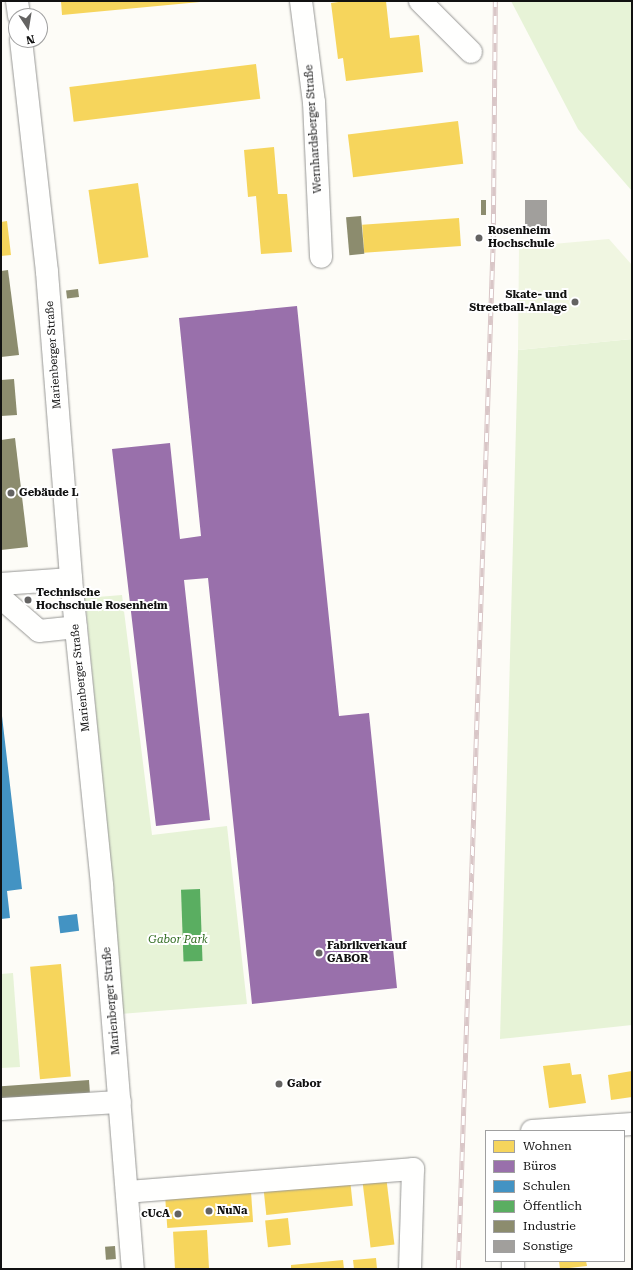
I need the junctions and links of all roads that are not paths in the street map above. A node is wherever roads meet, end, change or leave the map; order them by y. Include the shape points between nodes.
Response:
1 (301, 1) edge
2 (420, 1) edge
3 (22, 48) edge
4 (471, 52) dead end
5 (321, 257) dead end
6 (71, 579) junction
7 (1, 584) edge
8 (1, 598) edge
9 (76, 627) junction
10 (120, 1102) junction
11 (1, 1109) edge
12 (632, 1124) edge
13 (546, 1130) edge
14 (127, 1192) junction
15 (133, 1269) edge
16 (410, 1269) edge

1 - 5 street, Wernhardsberger Straße via 314,102
2 - 4 street
3 - 6 street, Marienberger Straße via 47,272
6 - 7 street
6 - 9 street, Marienberger Straße
8 - 9 street via 39,631
9 - 10 street, Marienberger Straße
10 - 11 street
10 - 14 street, Marienberger Straße
12 - 13 street
14 - 15 street, Marienberger Straße
14 - 16 street via 413,1168

